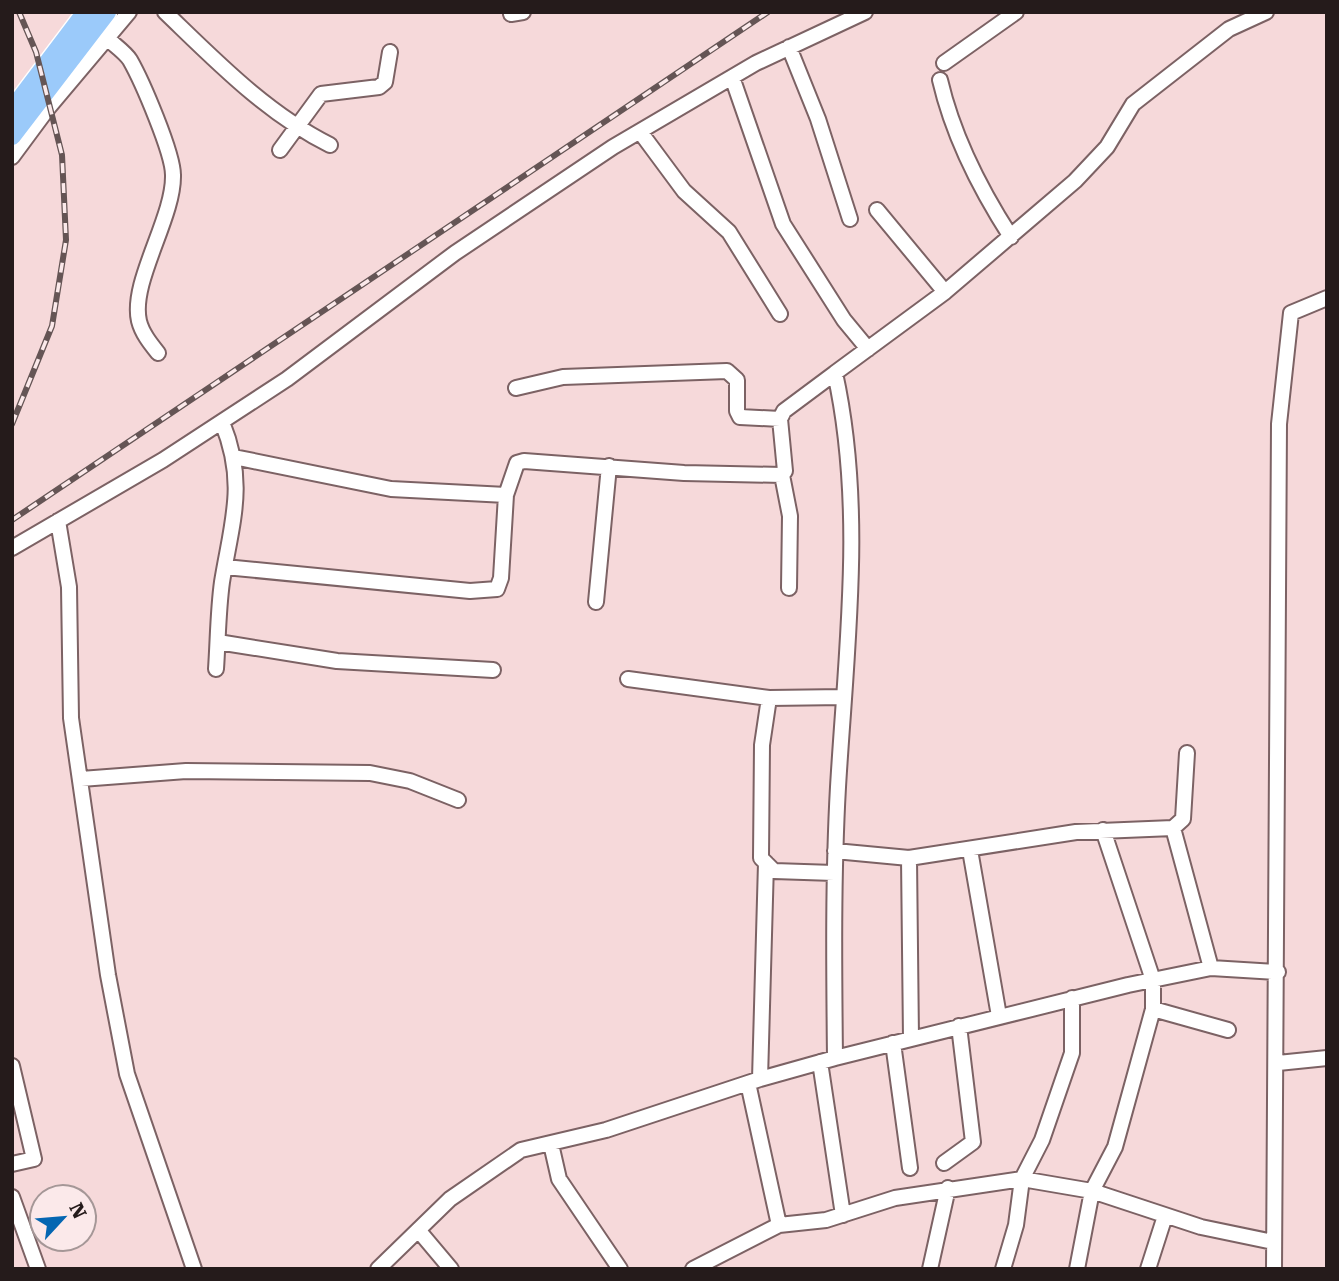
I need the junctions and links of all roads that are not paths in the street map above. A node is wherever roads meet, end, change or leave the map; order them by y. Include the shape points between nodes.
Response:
1 (86, 12) edge
2 (107, 12) edge
3 (129, 12) edge
4 (165, 12) edge
5 (865, 12) edge
6 (1016, 12) edge
7 (1266, 12) edge
8 (107, 38) junction
9 (789, 47) junction
10 (390, 52) dead end
11 (944, 63) dead end
12 (732, 77) junction
13 (940, 80) dead end
14 (12, 110) edge
15 (297, 127) junction
16 (641, 133) junction
17 (12, 136) edge
18 (330, 145) dead end
19 (281, 150) dead end
20 (12, 157) edge
21 (877, 211) dead end
22 (850, 219) dead end
23 (1011, 237) junction
24 (945, 292) junction
25 (1327, 298) edge
26 (780, 314) dead end
27 (868, 349) junction
28 (158, 353) dead end
29 (835, 373) junction
30 (516, 388) dead end
31 (780, 419) junction
32 (222, 422) junction
33 (234, 457) junction
34 (609, 466) junction
35 (782, 475) junction
36 (506, 495) junction
37 (58, 521) junction
38 (12, 548) edge
39 (225, 567) junction
40 (789, 588) dead end
41 (596, 602) dead end
42 (218, 642) junction
43 (216, 669) dead end
44 (493, 670) dead end
45 (628, 679) dead end
46 (844, 697) junction
47 (769, 698) junction
48 (1187, 753) dead end
49 (81, 779) junction
50 (458, 800) dead end
51 (1173, 828) junction
52 (1103, 830) junction
53 (970, 850) junction
54 (835, 851) junction
55 (909, 858) junction
56 (766, 863) junction
57 (834, 873) junction
58 (1211, 968) junction
59 (1278, 972) junction
60 (1153, 980) junction
61 (1072, 998) junction
62 (1153, 1009) junction
63 (999, 1016) junction
64 (959, 1026) junction
65 (1228, 1030) dead end
66 (911, 1038) junction
67 (893, 1043) junction
68 (835, 1058) junction
69 (1327, 1058) edge
70 (820, 1062) junction
71 (1278, 1063) junction
72 (12, 1066) edge
73 (754, 1081) junction
74 (551, 1144) junction
75 (944, 1163) dead end
76 (12, 1164) edge
77 (910, 1168) dead end
78 (1022, 1179) junction
79 (948, 1188) junction
80 (1092, 1191) junction
81 (12, 1197) edge
82 (843, 1215) junction
83 (1165, 1216) junction
84 (779, 1225) junction
85 (419, 1231) junction
86 (1273, 1242) junction
87 (928, 1268) edge
88 (38, 1269) edge
89 (194, 1269) edge
90 (378, 1269) edge
91 (451, 1269) edge
92 (620, 1269) edge
93 (693, 1269) edge
94 (1003, 1269) edge
95 (1077, 1269) edge
96 (1148, 1269) edge
97 (1274, 1269) edge

1 - 14 main road
2 - 17 main road
3 - 8 street
4 - 15 street via 243,87
5 - 9 street
6 - 11 street
7 - 23 street via 1229,29 1133,104 1107,147
8 - 20 street
8 - 28 street via 129,58 173,174 170,200 140,294 138,319
9 - 12 street
9 - 22 street
10 - 15 street via 385,82 379,87 321,94
12 - 16 street
12 - 27 street via 783,224 844,320
13 - 23 street via 948,115 990,204
15 - 18 street
15 - 19 street
16 - 26 street via 684,191 729,232
16 - 32 street via 477,238
21 - 24 street
23 - 24 street
24 - 27 street
25 - 59 street via 1291,313 1279,424
27 - 29 street
29 - 31 street via 784,411
29 - 46 street via 845,416 852,500
30 - 31 street via 563,377 727,371 737,380 740,417
31 - 35 street
32 - 33 street
32 - 37 street
33 - 36 street via 391,489
33 - 39 street via 238,484
34 - 35 street
34 - 36 street via 524,461 513,469
34 - 41 street
35 - 40 street via 790,516
36 - 39 street via 501,578 496,589 487,592
37 - 38 street
37 - 49 street via 69,587 68,689
39 - 42 street
42 - 43 street
42 - 44 street via 337,661
45 - 47 street
46 - 47 street
46 - 54 street
47 - 56 street via 762,782 761,858
48 - 51 street via 1183,819
49 - 50 street via 186,771 370,773 410,781
49 - 89 street via 94,892 127,1074
51 - 52 street
51 - 58 street
52 - 53 street
52 - 60 street
53 - 55 street
53 - 63 street
54 - 55 street
54 - 57 street
55 - 66 street
56 - 57 street via 774,871
56 - 73 street
57 - 68 street
58 - 59 street
58 - 60 street
59 - 71 street
60 - 61 street
60 - 62 street
61 - 63 street
61 - 78 street via 1072,1053 1042,1140
62 - 65 street
62 - 80 street via 1115,1147
63 - 64 street
64 - 66 street
64 - 75 street via 973,1142
66 - 67 street
67 - 68 street
67 - 77 street
68 - 70 street
69 - 71 street
70 - 73 street
70 - 82 street
71 - 86 street
72 - 76 street via 34,1159
73 - 74 street
73 - 84 street
74 - 85 street via 521,1150 450,1199
74 - 92 street via 559,1179
78 - 79 street
78 - 80 street
78 - 94 street via 1016,1225
79 - 82 street via 895,1198
79 - 87 street
80 - 83 street
80 - 95 street
81 - 88 street
82 - 84 street
83 - 86 street
83 - 96 street
84 - 93 street
85 - 90 street
85 - 91 street
86 - 97 street

